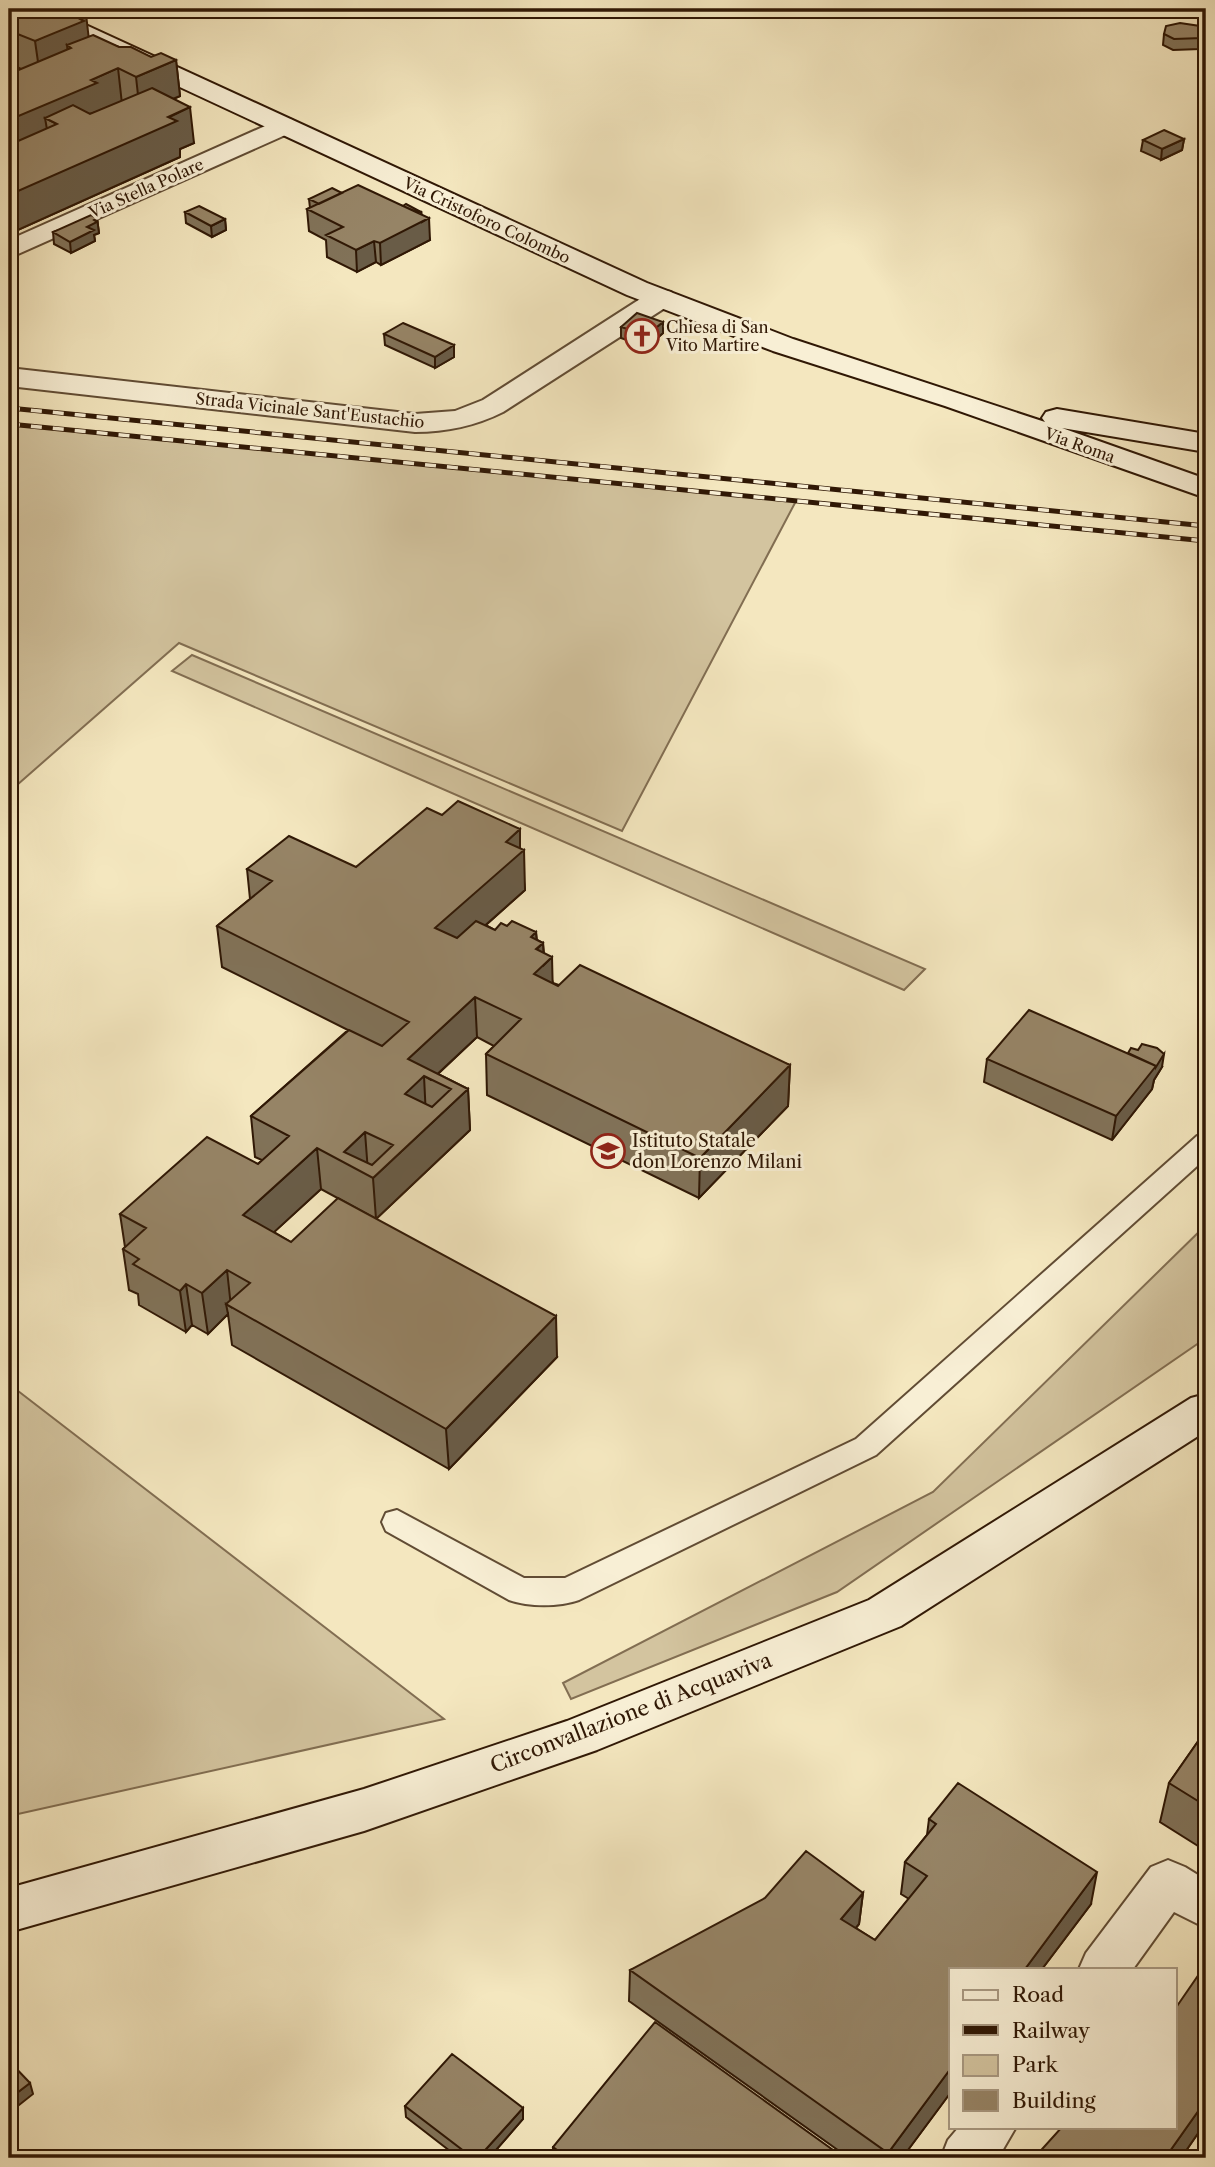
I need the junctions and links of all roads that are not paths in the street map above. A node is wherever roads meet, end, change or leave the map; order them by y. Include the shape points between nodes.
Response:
1 (32, 9) edge
2 (284, 126) junction
3 (9, 250) edge
4 (661, 298) junction
5 (9, 377) edge
6 (955, 400) junction
7 (1206, 443) edge
8 (1206, 489) edge
9 (1206, 1143) edge
10 (1206, 1410) edge
11 (397, 1522) dead end
12 (1187, 1894) edge
13 (9, 1910) edge
14 (1105, 1968) edge
15 (989, 2128) edge
16 (967, 2158) edge

1 - 2 main road, Via Cristoforo Colombo via 107,56
2 - 3 main road, Via Stella Polare
2 - 4 main road, Via Cristoforo Colombo
4 - 5 main road, Strada Vicinale Sant'Eustachio via 493,406 449,423 415,423
4 - 6 main road, Via Cristoforo Colombo via 783,345
6 - 7 main road
6 - 8 main road, Via Roma
9 - 11 lane via 866,1447 568,1591 520,1591
10 - 13 main road, Circonvallazione di Acquaviva via 885,1613 835,1634 580,1736 364,1810
12 - 14 main road
15 - 16 main road

